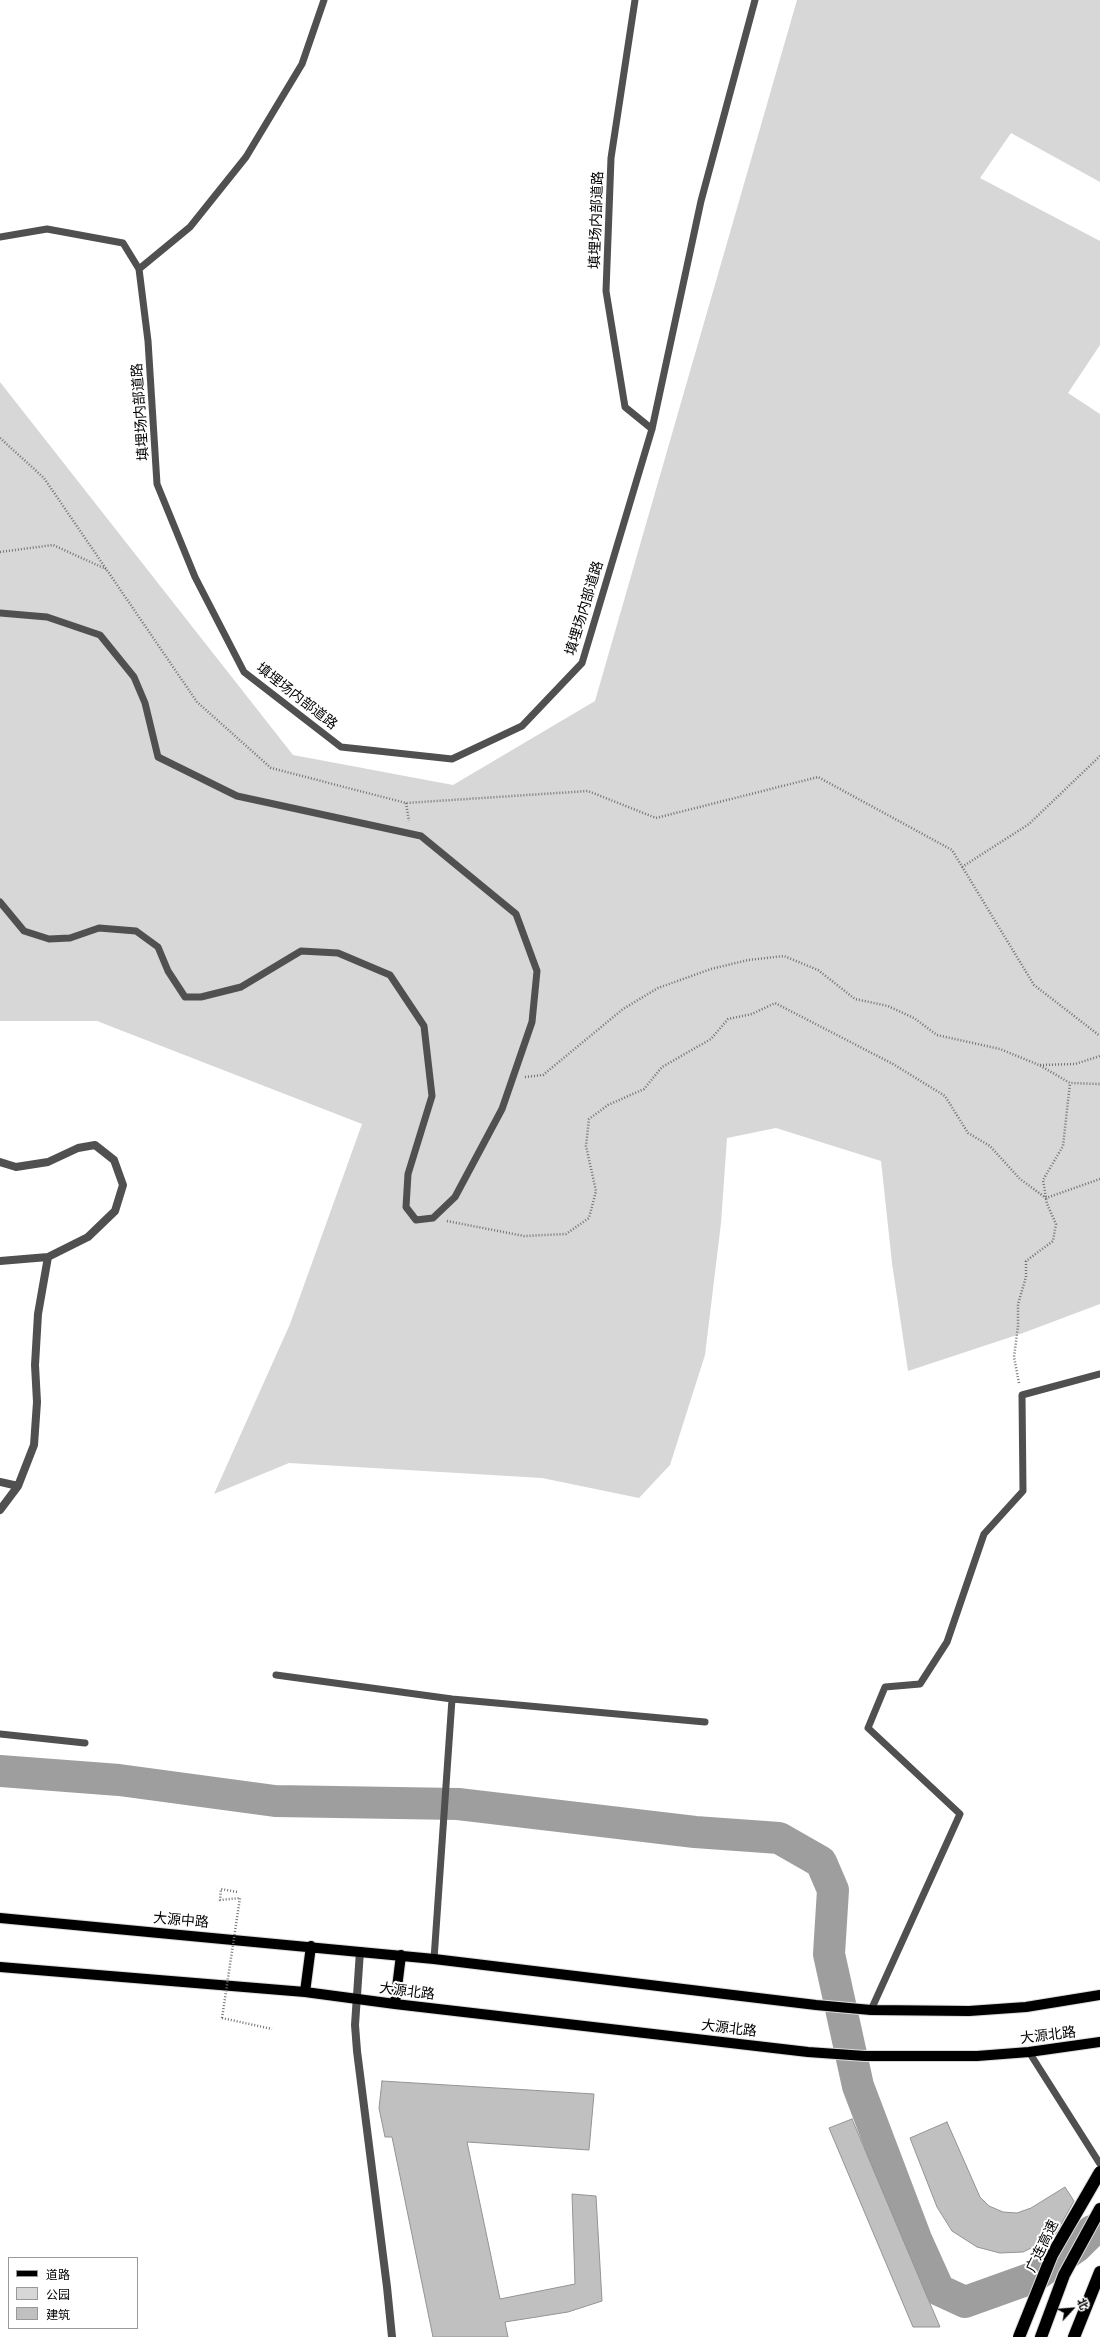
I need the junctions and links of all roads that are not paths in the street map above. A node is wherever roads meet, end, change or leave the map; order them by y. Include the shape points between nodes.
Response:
1 (324, 0) edge
2 (635, 0) edge
3 (755, 0) edge
4 (0, 237) edge
5 (139, 269) junction
6 (652, 429) junction
7 (0, 613) edge
8 (0, 902) edge
9 (0, 1162) edge
10 (48, 1257) junction
11 (0, 1261) edge
12 (1100, 1374) edge
13 (0, 1482) edge
14 (18, 1486) junction
15 (0, 1510) edge
16 (276, 1675) dead end
17 (452, 1699) junction
18 (704, 1722) dead end
19 (0, 1734) edge
20 (85, 1743) dead end
21 (0, 1918) edge
22 (311, 1946) junction
23 (360, 1951) junction
24 (401, 1955) junction
25 (434, 1959) junction
26 (0, 1967) edge
27 (305, 1992) junction
28 (1100, 1995) edge
29 (355, 1999) junction
30 (395, 2004) junction
31 (871, 2010) junction
32 (1100, 2042) edge
33 (1029, 2052) junction
34 (1100, 2164) edge
35 (1100, 2172) edge
36 (1100, 2209) edge
37 (1100, 2272) edge
38 (1100, 2287) edge
39 (392, 2337) edge
40 (1019, 2337) edge
41 (1041, 2337) edge
42 (1074, 2337) edge
43 (1080, 2337) edge

1 - 5 lane via 302,64 246,157 190,227
2 - 6 lane, 填埋场内部道路 via 611,158 606,291 625,407
3 - 6 lane, 填埋场内部道路 via 701,201
4 - 5 lane, 填埋场内部道路 via 47,229 123,243
5 - 6 lane, 填埋场内部道路 via 148,340 157,484 195,577 244,672 341,747 452,759 522,726 582,663
7 - 8 lane via 46,617 100,635 134,677 145,703 158,757 237,796 421,836 516,914 537,971 532,1022 502,1109 455,1197 433,1218 416,1220 406,1207 408,1174 432,1096 424,1026 390,975 338,953 301,951 241,987 202,996 184,997 168,971 158,947 136,931 99,928 70,938 49,939 24,931
9 - 10 street via 16,1167 48,1162 78,1148 95,1145 114,1160 123,1185 115,1210 88,1237
10 - 11 street
10 - 14 street via 38,1314 34,1445
12 - 31 lane via 1022,1395 1023,1491 984,1534 947,1642 920,1684 885,1687 868,1728 960,1814
13 - 14 street
14 - 15 street
16 - 17 lane
17 - 18 lane
17 - 25 lane
19 - 20 lane
21 - 22 main road, 大源中路
22 - 23 main road, 大源中路
22 - 27 main road
23 - 24 main road
23 - 29 street
24 - 25 main road
24 - 30 main road
25 - 31 main road
26 - 27 main road
27 - 29 main road
28 - 31 main road via 1026,2007 976,2010
29 - 30 main road, 大源北路
29 - 39 street via 359,2072
30 - 33 main road, 大源北路 via 808,2052 865,2056 977,2056
32 - 33 main road, 大源北路
33 - 34 lane
35 - 40 highway, 广连高速, bridge via 1052,2255
36 - 41 highway via 1064,2275
37 - 42 highway
38 - 43 highway

